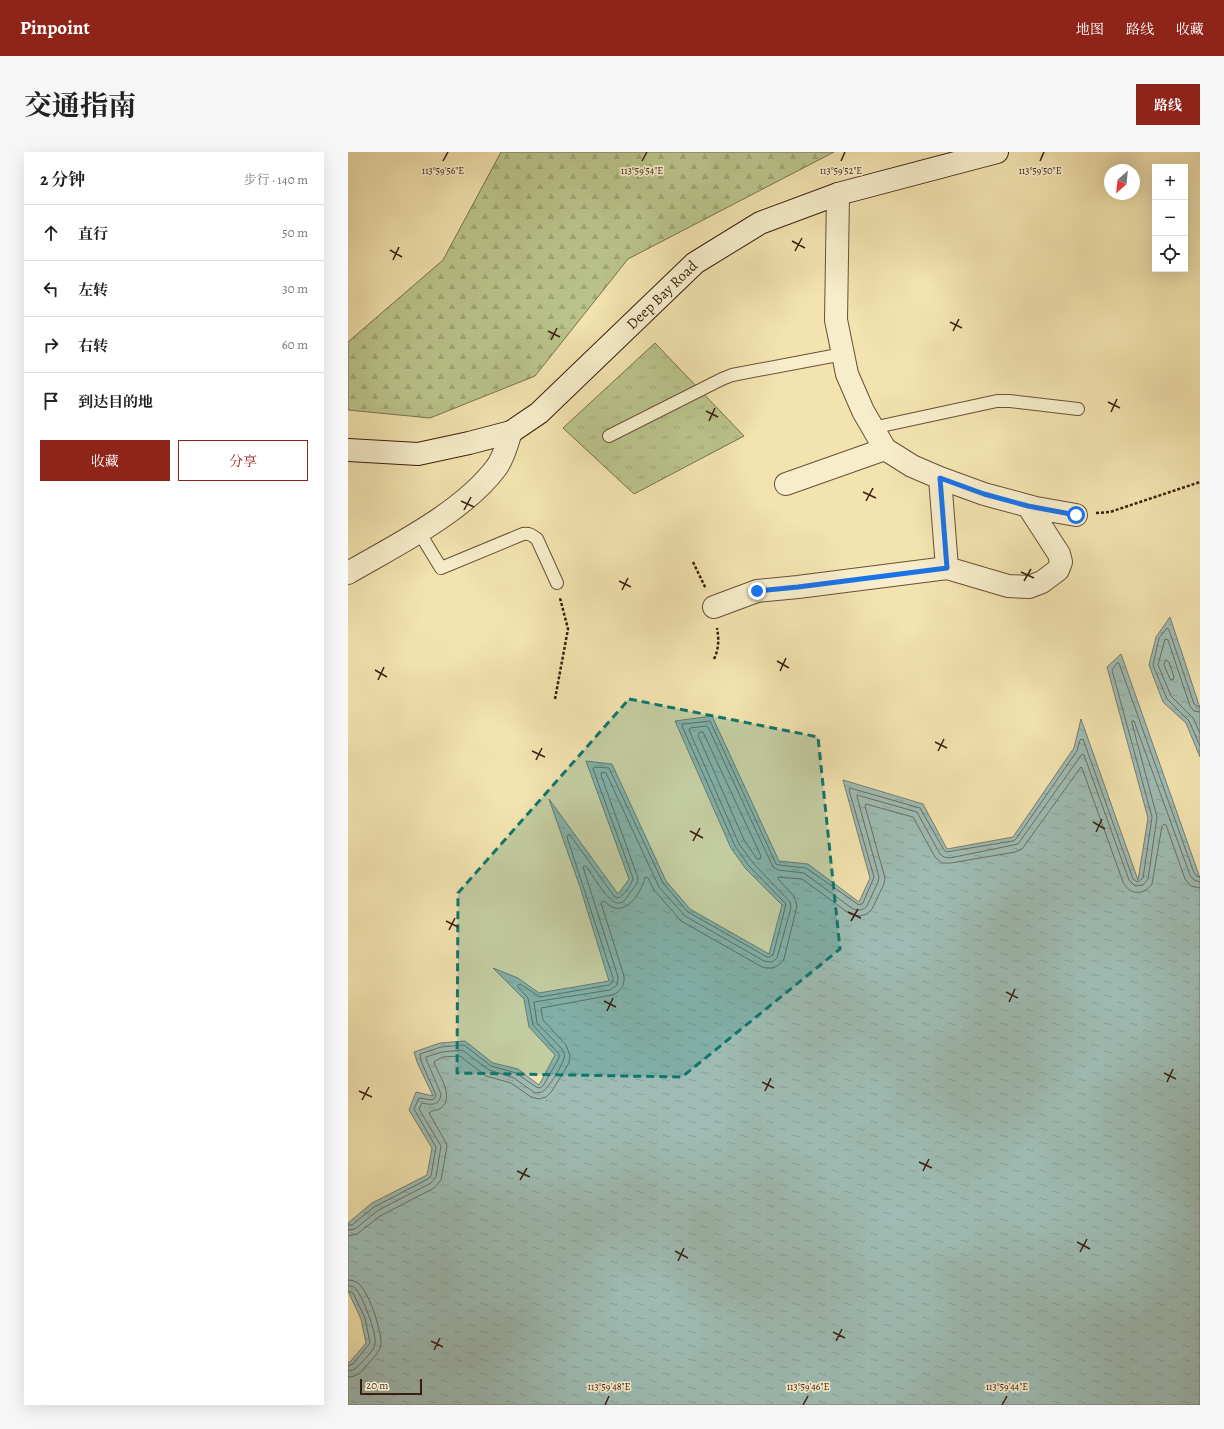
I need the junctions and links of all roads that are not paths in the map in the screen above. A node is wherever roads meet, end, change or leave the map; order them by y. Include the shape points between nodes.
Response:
1 (997, 152) edge
2 (838, 194) junction
3 (843, 354) junction
4 (1078, 409) dead end
5 (872, 428) junction
6 (511, 432) junction
7 (609, 436) dead end
8 (885, 449) junction
9 (348, 450) edge
10 (940, 478) junction
11 (786, 484) dead end
12 (1028, 506) junction
13 (1076, 515) road end
14 (418, 532) junction
15 (947, 568) junction
16 (348, 573) edge
17 (557, 584) road end
18 (714, 607) dead end

1 - 2 street, Deep Bay Road
2 - 3 street via 836,320
2 - 6 street, Deep Bay Road via 760,223 694,263 539,413
3 - 5 street via 847,374
3 - 7 lane via 727,377
4 - 5 lane via 997,401
5 - 8 street
6 - 9 street, Deep Bay Road via 418,454
6 - 14 street via 496,468 466,500
8 - 10 street via 912,466
8 - 11 street
10 - 12 street
10 - 15 street
12 - 13 street
12 - 15 street via 1059,554 1061,562 1058,570 1042,582 1029,586 1008,586
14 - 16 street
14 - 17 lane via 441,568 528,533 537,539
15 - 18 street via 757,591

